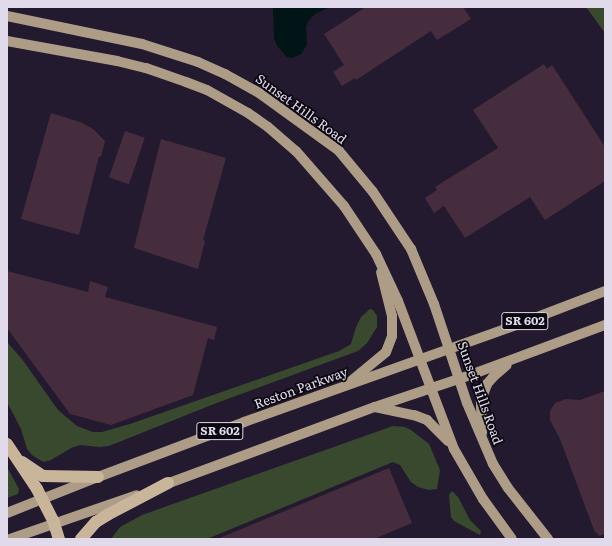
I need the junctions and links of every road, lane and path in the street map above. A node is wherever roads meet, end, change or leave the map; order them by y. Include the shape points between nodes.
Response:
1 (7, 16) edge
2 (7, 40) edge
3 (376, 254) junction
4 (605, 290) edge
5 (605, 324) edge
6 (449, 348) junction
7 (520, 357) junction
8 (420, 359) junction
9 (459, 379) junction
10 (343, 387) junction
11 (431, 388) junction
12 (375, 407) junction
13 (483, 443) junction
14 (7, 444) edge
15 (454, 449) junction
16 (14, 454) junction
17 (98, 477) junction
18 (168, 484) junction
19 (43, 500) junction
20 (7, 513) edge
21 (54, 523) junction
22 (10, 539) edge
23 (60, 539) edge
24 (81, 539) edge
25 (512, 539) edge
26 (548, 539) edge

1 - 6 main road, Sunset Hills Road via 167,51 225,74 259,93 315,132 350,163 400,231 424,276
2 - 3 main road via 146,68 207,90 228,101 268,127 317,174 344,206
3 - 8 main road via 390,282
3 - 10 main road via 392,316 392,336 386,352
4 - 6 main road, Reston Parkway / SR 602
5 - 7 main road, SR 602
6 - 8 main road, Reston Parkway / SR 602
6 - 9 main road, Sunset Hills Road
7 - 9 main road, SR 602
7 - 13 main road via 501,369 487,384 481,400
8 - 10 main road, Reston Parkway / SR 602
8 - 11 main road
9 - 11 main road, SR 602
9 - 13 main road, Sunset Hills Road
10 - 17 main road, Reston Parkway / SR 602
11 - 12 main road, SR 602
11 - 15 main road
12 - 15 main road via 427,420
12 - 18 main road, SR 602
13 - 26 main road, Sunset Hills Road via 508,488
14 - 16 highway
15 - 25 main road via 483,500
16 - 17 highway via 43,476
16 - 19 highway
17 - 19 main road, Reston Parkway / SR 602
18 - 21 main road, SR 602
18 - 24 highway via 107,515 91,527
19 - 20 main road, Reston Parkway / SR 602
19 - 21 highway
21 - 22 main road, SR 602
21 - 23 highway

